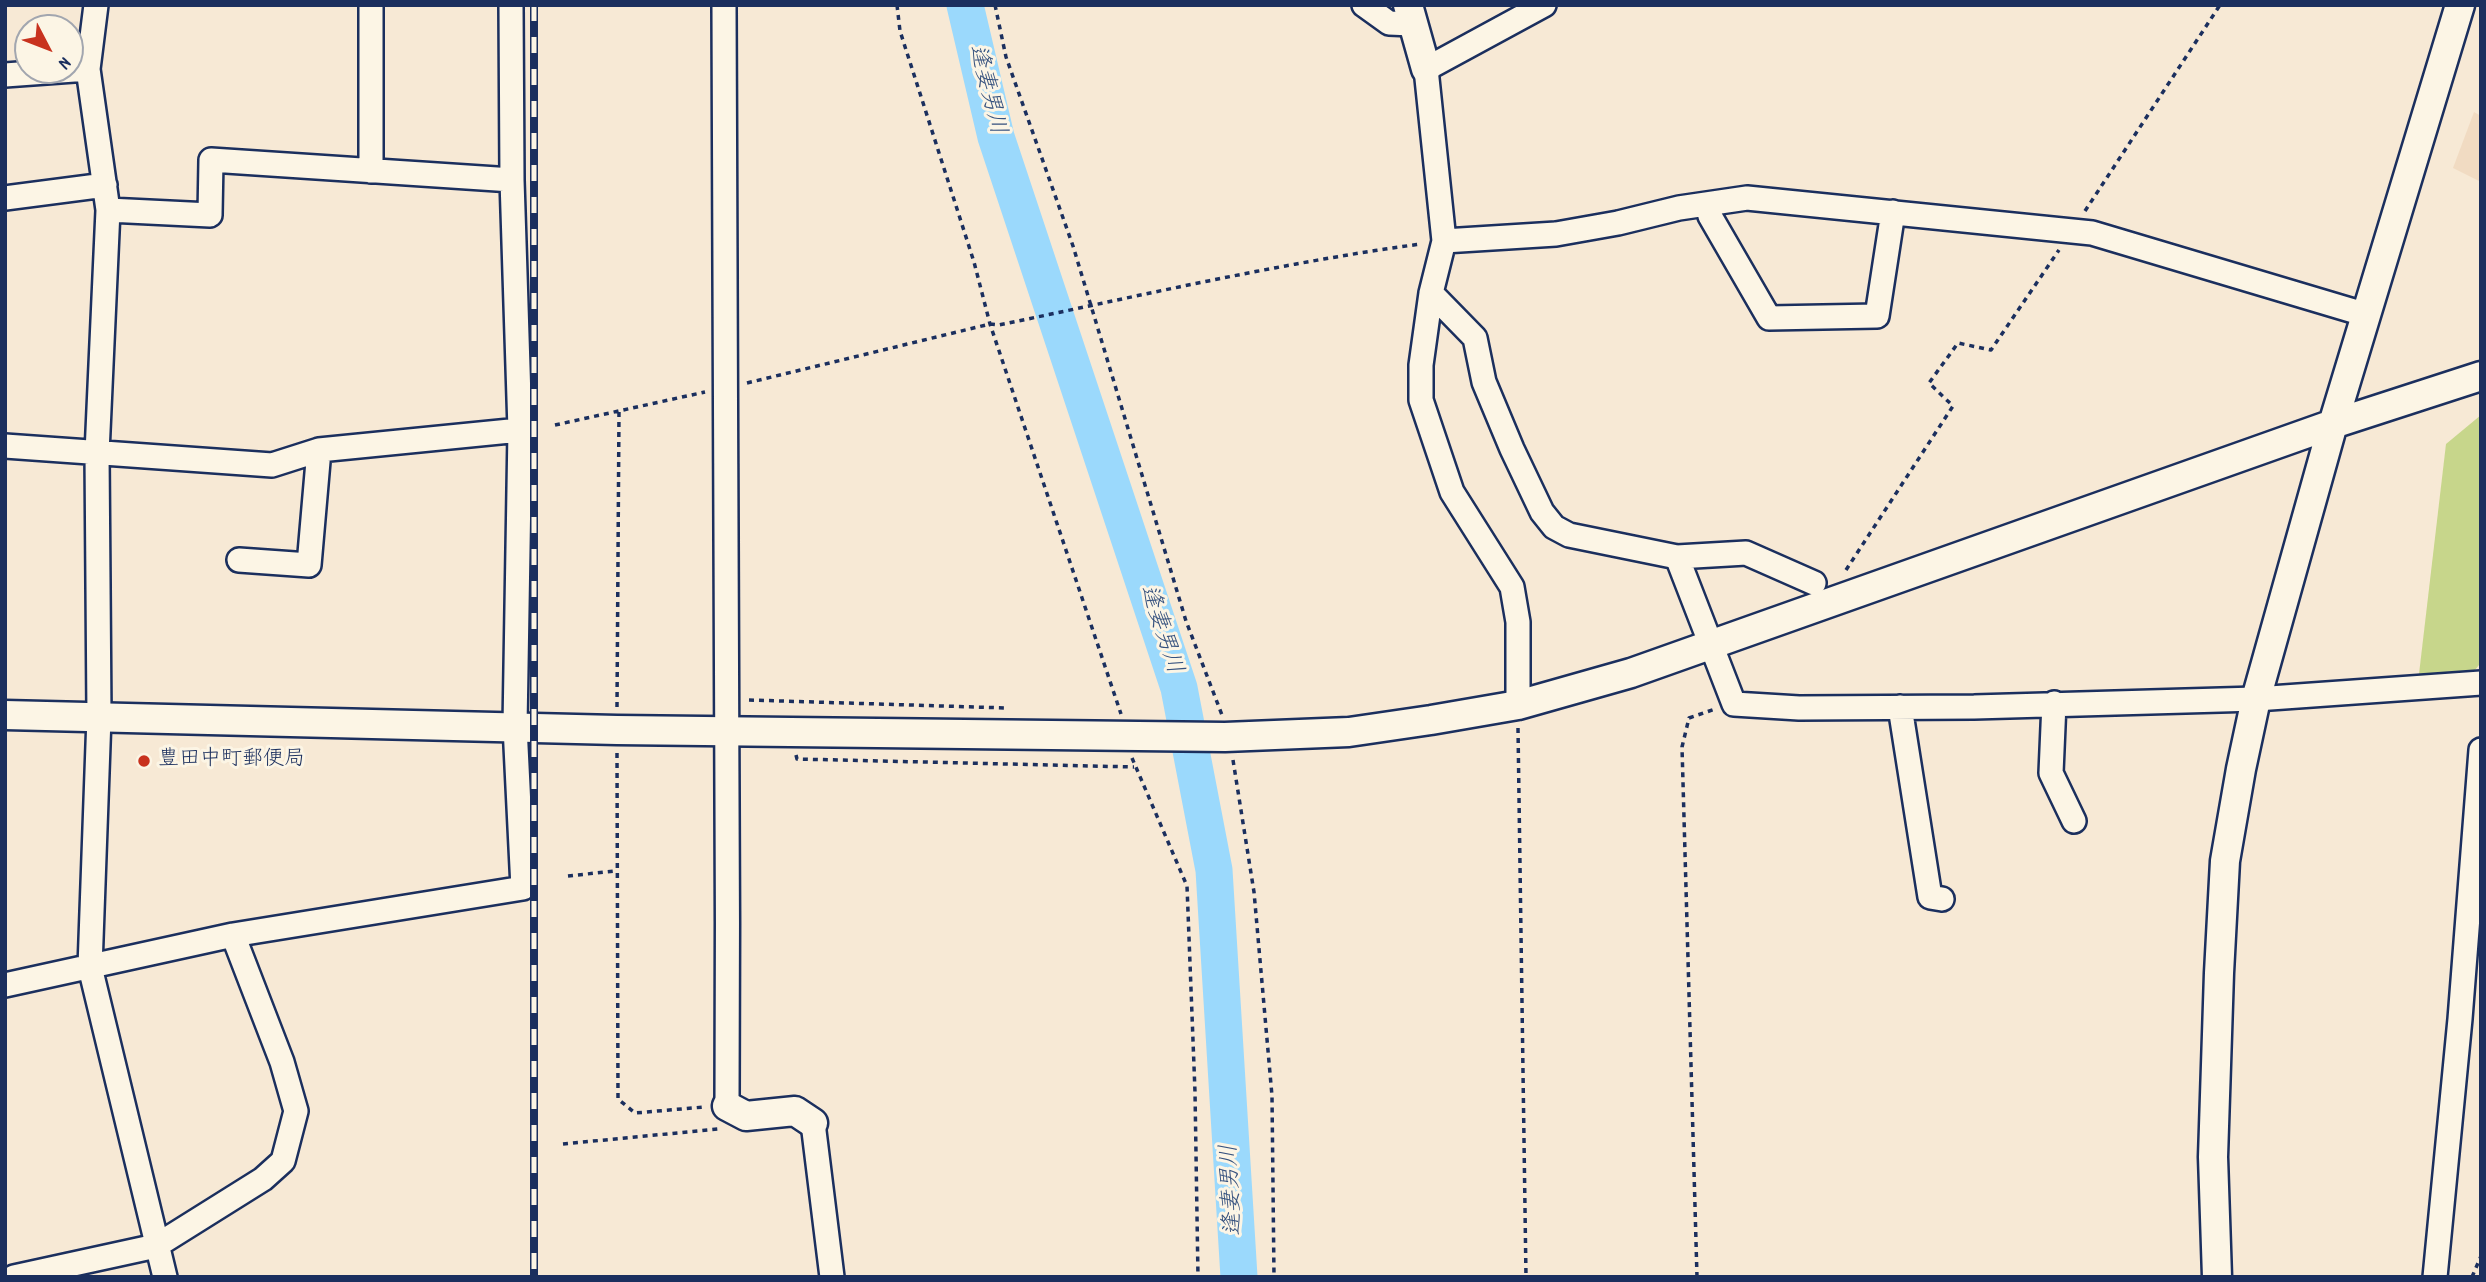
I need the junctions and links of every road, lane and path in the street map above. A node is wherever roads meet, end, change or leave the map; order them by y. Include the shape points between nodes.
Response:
1 (96, 5) edge
2 (371, 5) edge
3 (511, 5) edge
4 (724, 5) edge
5 (897, 5) edge
6 (995, 5) edge
7 (1364, 5) edge
8 (1544, 5) edge
9 (2220, 5) edge
10 (2460, 5) edge
11 (1410, 15) edge
12 (88, 69) junction
13 (1426, 69) junction
14 (5, 75) edge
15 (372, 171) junction
16 (512, 180) junction
17 (105, 185) junction
18 (5, 198) edge
19 (1707, 204) junction
20 (108, 210) junction
21 (1893, 212) junction
22 (2072, 231) junction
23 (1444, 241) junction
24 (1431, 293) junction
25 (1092, 307) junction
26 (2367, 315) junction
27 (990, 324) junction
28 (2481, 376) edge
29 (724, 388) junction
30 (619, 411) junction
31 (2333, 424) junction
32 (555, 425) dead end
33 (520, 430) junction
34 (5, 446) edge
35 (319, 450) junction
36 (97, 453) junction
37 (1676, 557) junction
38 (239, 560) dead end
39 (1814, 583) joint
40 (1711, 647) junction
41 (2481, 683) edge
42 (727, 699) junction
43 (2256, 699) junction
44 (1734, 704) junction
45 (2054, 704) junction
46 (1518, 705) junction
47 (1900, 707) junction
48 (1018, 709) dead end
49 (5, 715) edge
50 (99, 716) junction
51 (515, 726) junction
52 (617, 730) junction
53 (729, 730) junction
54 (787, 731) junction
55 (1137, 735) junction
56 (1225, 737) junction
57 (2481, 750) edge
58 (1134, 767) junction
59 (2074, 821) dead end
60 (615, 870) junction
61 (568, 876) dead end
62 (1942, 899) dead end
63 (233, 935) junction
64 (90, 967) junction
65 (5, 985) edge
66 (2471, 1020) edge
67 (723, 1117) junction
68 (814, 1123) joint
69 (563, 1144) dead end
70 (156, 1246) junction
71 (2481, 1256) edge
72 (15, 1277) edge
73 (164, 1277) edge
74 (832, 1277) edge
75 (1198, 1277) edge
76 (1274, 1277) edge
77 (1526, 1277) edge
78 (1697, 1277) edge
79 (2217, 1277) edge
80 (2435, 1277) edge
81 (2472, 1277) edge

1 - 12 street
2 - 15 street
3 - 16 street
4 - 29 street
5 - 27 path via 900,32
6 - 25 path via 1006,57
7 - 11 street via 1389,23
8 - 13 street
9 - 22 path
10 - 26 street
11 - 13 street
12 - 14 street
12 - 17 street
13 - 23 street
15 - 16 street
15 - 20 street via 211,160 210,215
16 - 33 street
17 - 18 street
17 - 20 street
19 - 21 street via 1747,198
19 - 21 street via 1769,318 1877,316
19 - 23 street via 1556,234
20 - 36 street
21 - 22 street
22 - 26 street via 2092,233
22 - 39 path via 1991,350 1958,342 1929,383 1953,406 1847,569
23 - 24 street
23 - 25 path via 1310,260
24 - 37 street via 1475,338 1484,382 1512,449 1554,527 1569,535
24 - 46 street via 1420,365 1422,400 1452,492 1512,587 1518,622
25 - 27 path
25 - 56 path via 1186,621 1220,706
26 - 31 street
27 - 29 path
27 - 55 path
28 - 31 street
29 - 30 path
29 - 42 street
30 - 32 path
30 - 52 path
31 - 40 street
31 - 43 street
33 - 35 street
33 - 51 street
34 - 36 street
35 - 36 street via 272,465
35 - 38 street via 309,565
36 - 50 street
37 - 39 street via 1746,553
37 - 40 street
40 - 44 street
40 - 46 street
41 - 43 street
42 - 48 path
42 - 53 street
43 - 45 street
43 - 79 street via 2225,861 2213,1157
44 - 47 street
44 - 78 path via 1689,718 1682,747
45 - 47 street
45 - 59 street via 2050,773
46 - 56 street via 1349,732
46 - 77 path
47 - 62 street via 1930,897
49 - 50 street
50 - 51 street
50 - 64 street
51 - 52 street
51 - 63 street via 523,888
52 - 53 street
52 - 60 path
53 - 54 street
53 - 67 street
54 - 55 street
54 - 58 path via 797,759
55 - 56 street
55 - 58 path
56 - 76 path via 1236,769 1254,892 1272,1096
57 - 66 street
58 - 75 path via 1187,886
60 - 61 path
60 - 67 path via 618,1099 635,1113
63 - 64 street
63 - 70 street via 296,1111 283,1161 263,1179
64 - 65 street
64 - 70 street
66 - 80 street
67 - 68 street via 795,1111
67 - 69 path
68 - 74 street
70 - 72 street
70 - 73 street
71 - 81 path

